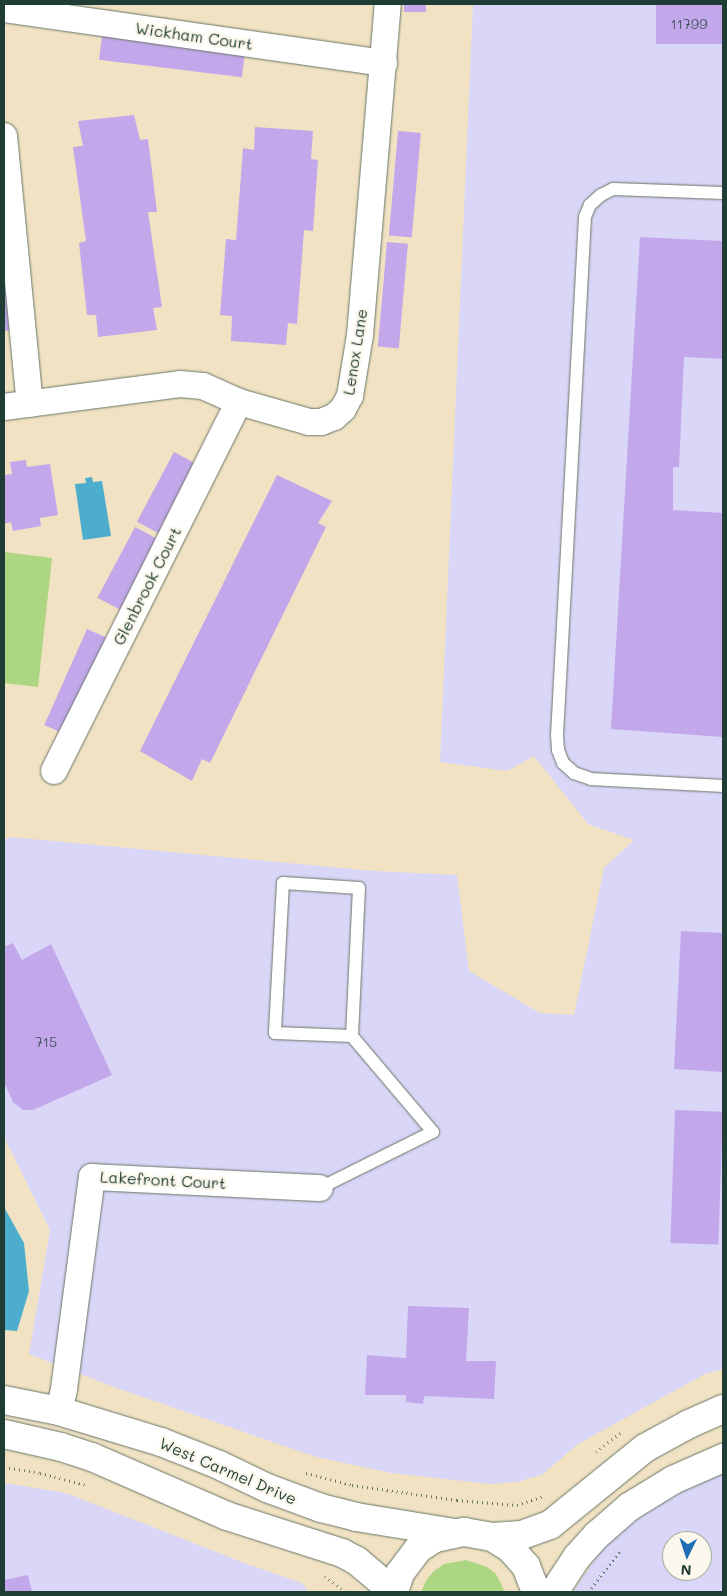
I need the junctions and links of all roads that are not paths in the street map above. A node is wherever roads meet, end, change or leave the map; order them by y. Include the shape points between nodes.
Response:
1 (388, 4) edge
2 (4, 12) edge
3 (384, 63) junction
4 (4, 136) edge
5 (723, 193) edge
6 (239, 402) junction
7 (30, 404) junction
8 (4, 407) edge
9 (54, 771) dead end
10 (723, 786) edge
11 (352, 1036) junction
12 (320, 1188) joint
13 (4, 1400) edge
14 (723, 1409) edge
15 (59, 1411) junction
16 (4, 1434) edge
17 (723, 1458) edge
18 (455, 1533) junction
19 (492, 1538) junction
20 (394, 1592) edge
21 (536, 1592) edge
22 (554, 1592) edge

1 - 3 street, Lenox Lane
2 - 3 street, Wickham Court
3 - 6 street, Lenox Lane via 360,335 350,396 343,409 321,422 296,420
4 - 7 street
5 - 10 lane via 613,189 601,194 590,205 585,217 556,735 563,763 574,773 591,780
6 - 7 street, Lenox Lane via 203,386 180,384
6 - 9 street, Glenbrook Court
7 - 8 street, Lenox Lane
11 - 11 lane via 359,888 283,883 276,1033
11 - 12 lane via 432,1132
12 - 15 street, Lakefront Court via 92,1177
13 - 15 street, West Carmel Drive
14 - 19 street via 645,1448 550,1525 522,1535
15 - 18 street, West Carmel Drive via 188,1452 305,1503 356,1517
16 - 20 street via 92,1457 227,1516 342,1553 357,1561
17 - 22 street via 673,1480 629,1507 577,1557
18 - 19 street, West Carmel Drive via 474,1533
18 - 20 street via 435,1538 414,1552 400,1573
19 - 21 street via 519,1557

